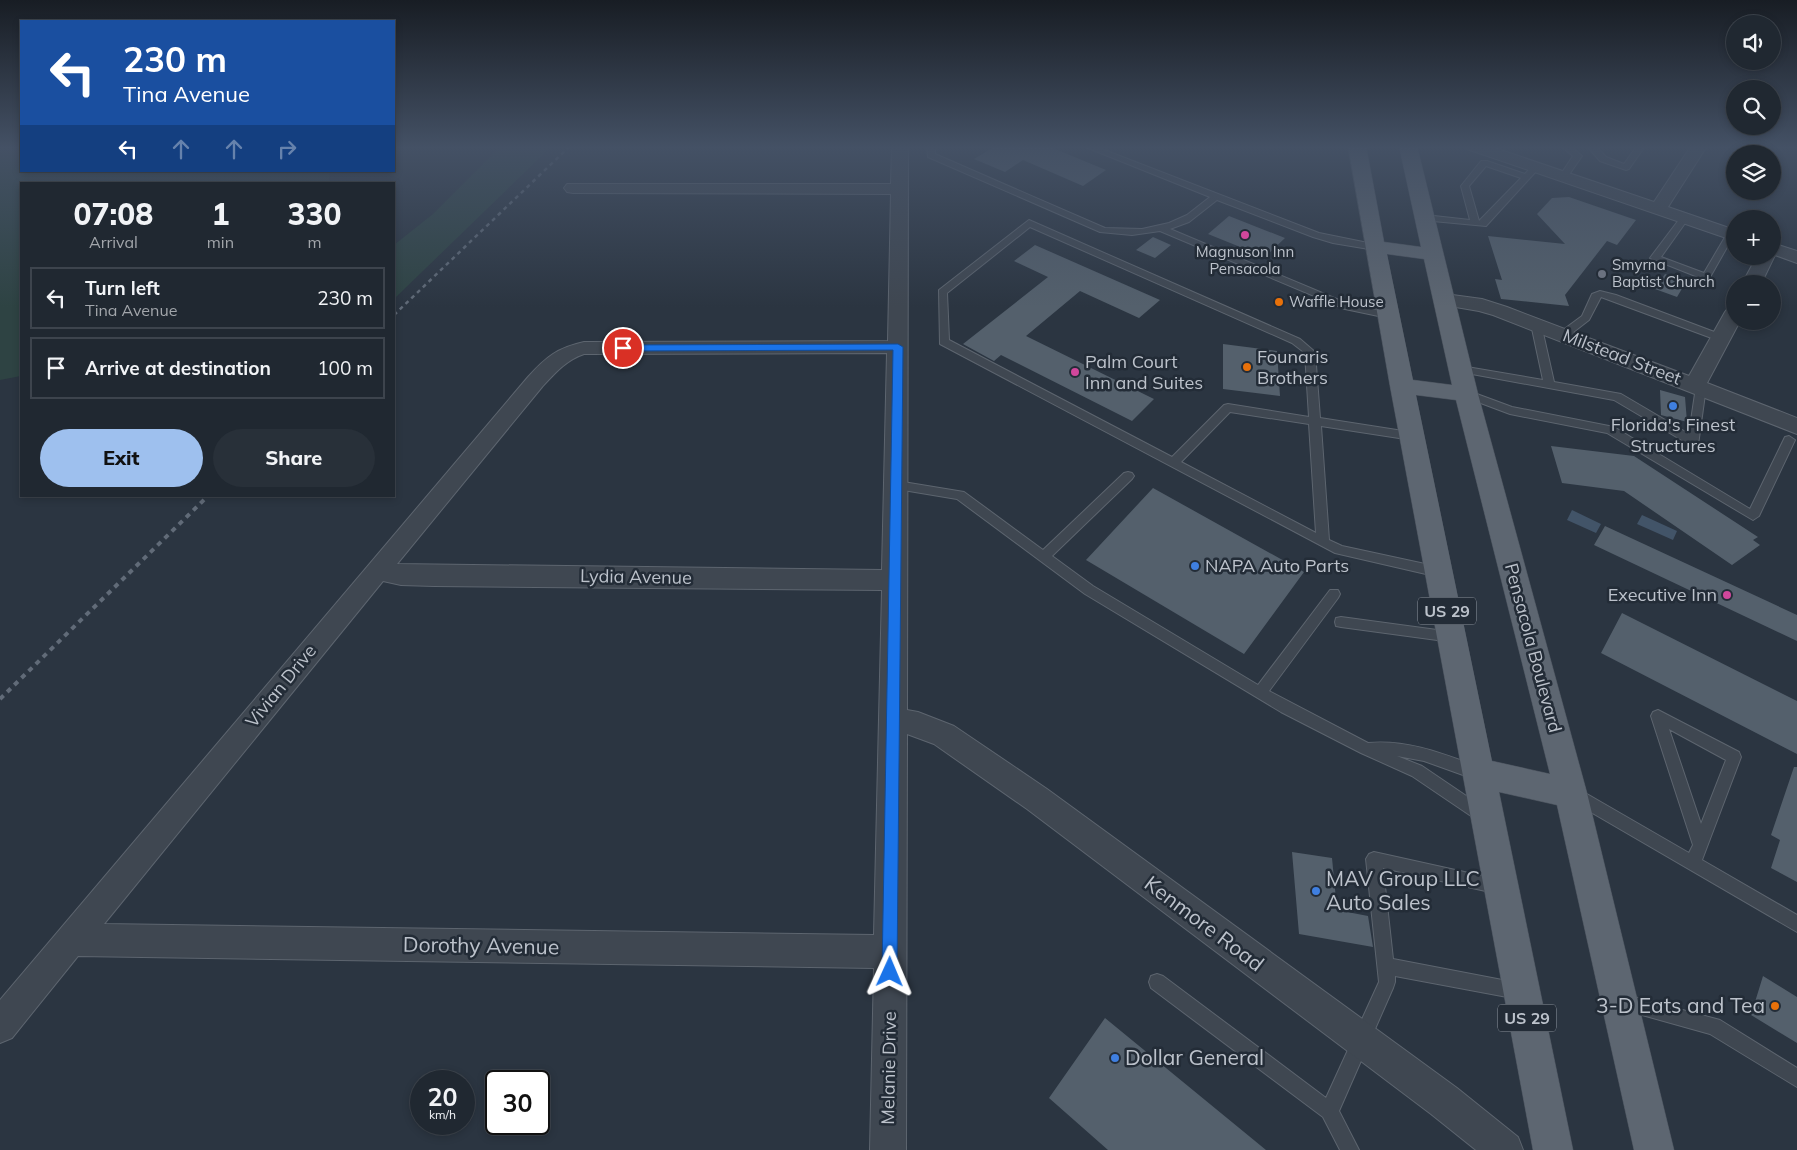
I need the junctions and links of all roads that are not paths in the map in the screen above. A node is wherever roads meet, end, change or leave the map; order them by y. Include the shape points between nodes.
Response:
1 (900, 200) edge
2 (1033, 200) edge
3 (1211, 200) edge
4 (1225, 200) edge
5 (1367, 200) edge
6 (1421, 200) edge
7 (1468, 200) edge
8 (1505, 200) edge
9 (1630, 200) edge
10 (1664, 200) edge
11 (1658, 209) junction
12 (1425, 218) junction
13 (1684, 219) junction
14 (1474, 223) junction
15 (1160, 228) junction
16 (1726, 233) edge
17 (1726, 246) edge
18 (1375, 247) junction
19 (1781, 251) edge
20 (1432, 254) junction
21 (1797, 257) edge
22 (1445, 300) junction
23 (1388, 315) junction
24 (1536, 324) junction
25 (1726, 328) edge
26 (1563, 335) junction
27 (1720, 338) junction
28 (898, 347) junction
29 (1460, 369) junction
30 (1549, 385) junction
31 (1402, 386) junction
32 (1698, 386) junction
33 (1466, 394) junction
34 (1314, 420) junction
35 (1793, 433) edge
36 (1412, 436) junction
37 (1173, 463) junction
38 (1128, 476) dead end
39 (896, 485) junction
40 (1323, 542) junction
41 (1043, 557) junction
42 (378, 570) junction
43 (1439, 572) junction
44 (894, 580) junction
45 (1334, 594) dead end
46 (1341, 622) dead end
47 (1452, 637) junction
48 (1260, 693) junction
49 (892, 719) junction
50 (1366, 749) junction
51 (1479, 773) junction
52 (1571, 793) junction
53 (1488, 819) junction
54 (1700, 845) junction
55 (1693, 864) junction
56 (1502, 886) junction
57 (1797, 924) edge
58 (71, 940) junction
59 (890, 952) junction
60 (1386, 966) junction
61 (1157, 982) dead end
62 (1522, 992) junction
63 (1619, 1001) junction
64 (0, 1026) edge
65 (1362, 1041) junction
66 (1797, 1078) edge
67 (1329, 1111) junction
68 (888, 1150) edge
69 (1350, 1150) edge
70 (1505, 1150) edge
71 (1553, 1150) edge
72 (1654, 1150) edge

1 - 28 street, Melanie Drive
2 - 15 lane via 1103,230 1120,233
3 - 15 lane via 1182,222
4 - 18 lane via 1316,235
5 - 18 main road, US 29
6 - 12 main road, Pensacola Boulevard
7 - 14 lane
8 - 14 lane via 1483,224
9 - 11 street
10 - 11 street
11 - 13 street
12 - 14 lane
12 - 20 main road, Pensacola Boulevard
13 - 16 street
13 - 17 lane via 1655,258 1706,277
15 - 23 lane via 1348,307
18 - 20 main road
18 - 23 main road, US 29
19 - 21 street
20 - 22 main road, Pensacola Boulevard
22 - 24 street, Milstead Street via 1482,305
22 - 29 main road, Pensacola Boulevard
23 - 31 main road, US 29
24 - 26 street, Milstead Street
24 - 30 lane
25 - 27 street
26 - 27 lane via 1586,318 1594,296 1600,294
26 - 32 street, Milstead Street
27 - 32 street
28 - 39 street, Melanie Drive
28 - 42 street, Vivian Drive via 584,348 568,352 558,357 535,382
29 - 30 lane
29 - 33 main road, Pensacola Boulevard
30 - 32 lane via 1617,397 1694,442
31 - 33 main road
31 - 36 main road, US 29
32 - 35 street, Milstead Street
33 - 35 lane via 1510,410 1610,430 1753,516
33 - 52 main road, Pensacola Boulevard
34 - 36 lane
34 - 37 lane via 1228,408
34 - 37 lane via 1310,352 1296,341 1029,223 942,292 944,342
34 - 40 lane
36 - 43 main road, US 29
37 - 40 lane
38 - 41 lane
39 - 41 lane via 960,495
39 - 44 street, Melanie Drive
40 - 43 lane via 1339,550
41 - 48 lane via 1089,590
42 - 44 street, Lydia Avenue via 401,576
42 - 58 street, Vivian Drive
43 - 47 main road, US 29
44 - 49 street, Melanie Drive
45 - 48 lane
46 - 47 lane
47 - 51 main road, US 29
48 - 50 lane
49 - 59 street, Melanie Drive
49 - 65 street, Kenmore Road via 918,724 944,735 1036,799
50 - 51 lane via 1419,751
50 - 53 lane via 1417,770
51 - 52 main road
51 - 53 main road, US 29
52 - 55 lane
52 - 63 main road, Pensacola Boulevard
53 - 56 main road, US 29
54 - 54 lane via 1734,757 1658,716 1673,762
54 - 55 lane
55 - 57 lane
56 - 60 lane via 1374,859
56 - 62 main road, US 29
58 - 59 street, Dorothy Avenue
58 - 64 street, Vivian Drive
59 - 68 street, Melanie Drive
60 - 62 lane
60 - 65 lane via 1388,982
61 - 67 lane
62 - 71 main road, US 29
63 - 66 lane via 1714,1026
63 - 72 main road, Pensacola Boulevard
65 - 67 lane
65 - 70 street, Kenmore Road
67 - 69 lane

